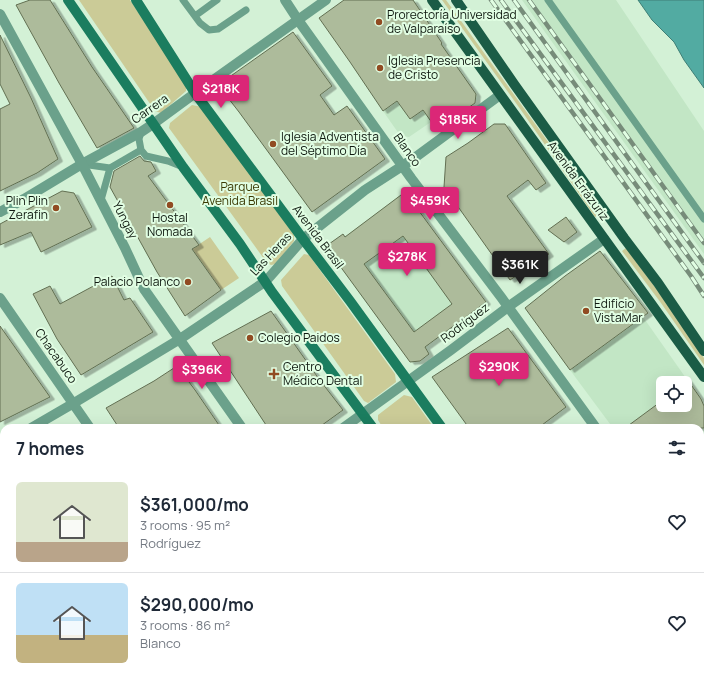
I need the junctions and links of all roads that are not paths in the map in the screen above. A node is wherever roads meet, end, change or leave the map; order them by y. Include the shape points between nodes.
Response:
1 (68, 0) edge
2 (136, 0) edge
3 (183, 0) edge
4 (217, 0) edge
5 (285, 0) edge
6 (326, 0) edge
7 (432, 0) edge
8 (456, 0) edge
9 (548, 0) edge
10 (246, 10) dead end
11 (0, 14) edge
12 (195, 16) junction
13 (298, 20) junction
14 (195, 93) junction
15 (500, 95) junction
16 (153, 124) junction
17 (141, 132) junction
18 (141, 150) junction
19 (82, 164) junction
20 (402, 166) junction
21 (183, 167) junction
22 (110, 168) junction
23 (101, 200) junction
24 (0, 212) edge
25 (704, 219) edge
26 (302, 239) junction
27 (604, 239) junction
28 (266, 281) junction
29 (0, 298) edge
30 (508, 307) junction
31 (180, 339) junction
32 (704, 351) edge
33 (704, 377) edge
34 (408, 382) junction
35 (74, 403) junction
36 (363, 414) junction
37 (38, 424) edge
38 (87, 424) edge
39 (239, 424) edge
40 (349, 424) edge
41 (370, 424) edge
42 (439, 424) edge
43 (593, 424) edge

1 - 16 main road
2 - 14 main road, Avenida Brasil
3 - 12 lane
4 - 12 lane
5 - 13 street, Blanco
6 - 13 street, Carrera
7 - 15 main road, Avenida Errázuriz
8 - 32 main road, Avenida Errázuriz
9 - 25 lane
10 - 12 lane via 218,30 209,30
11 - 19 street, Yungay
13 - 14 street, Carrera
13 - 20 street, Blanco
14 - 16 street, Carrera
14 - 26 main road, Avenida Brasil
15 - 20 street, Las Heras
15 - 27 main road, Avenida Errázuriz
16 - 17 street, Carrera
16 - 21 main road
17 - 18 lane
17 - 19 street, Carrera
18 - 21 lane via 146,156
18 - 22 lane
19 - 22 lane
19 - 23 street, Yungay
19 - 24 street, Carrera
20 - 26 street, Las Heras via 365,190
20 - 30 street, Blanco
21 - 28 main road
22 - 23 lane
23 - 31 street, Yungay via 144,289
26 - 28 street, Las Heras
26 - 34 main road, Avenida Brasil
27 - 30 street, Rodríguez
27 - 33 main road, Avenida Errázuriz
28 - 31 street, Las Heras
28 - 36 main road
29 - 35 street, Chacabuco
30 - 34 street, Rodríguez
30 - 43 street, Blanco
31 - 35 street, Las Heras
31 - 39 street, Yungay
34 - 36 street, Rodríguez
34 - 42 main road, Avenida Brasil
35 - 37 street, Las Heras
35 - 38 street, Chacabuco
36 - 40 street, Rodríguez
36 - 41 main road

